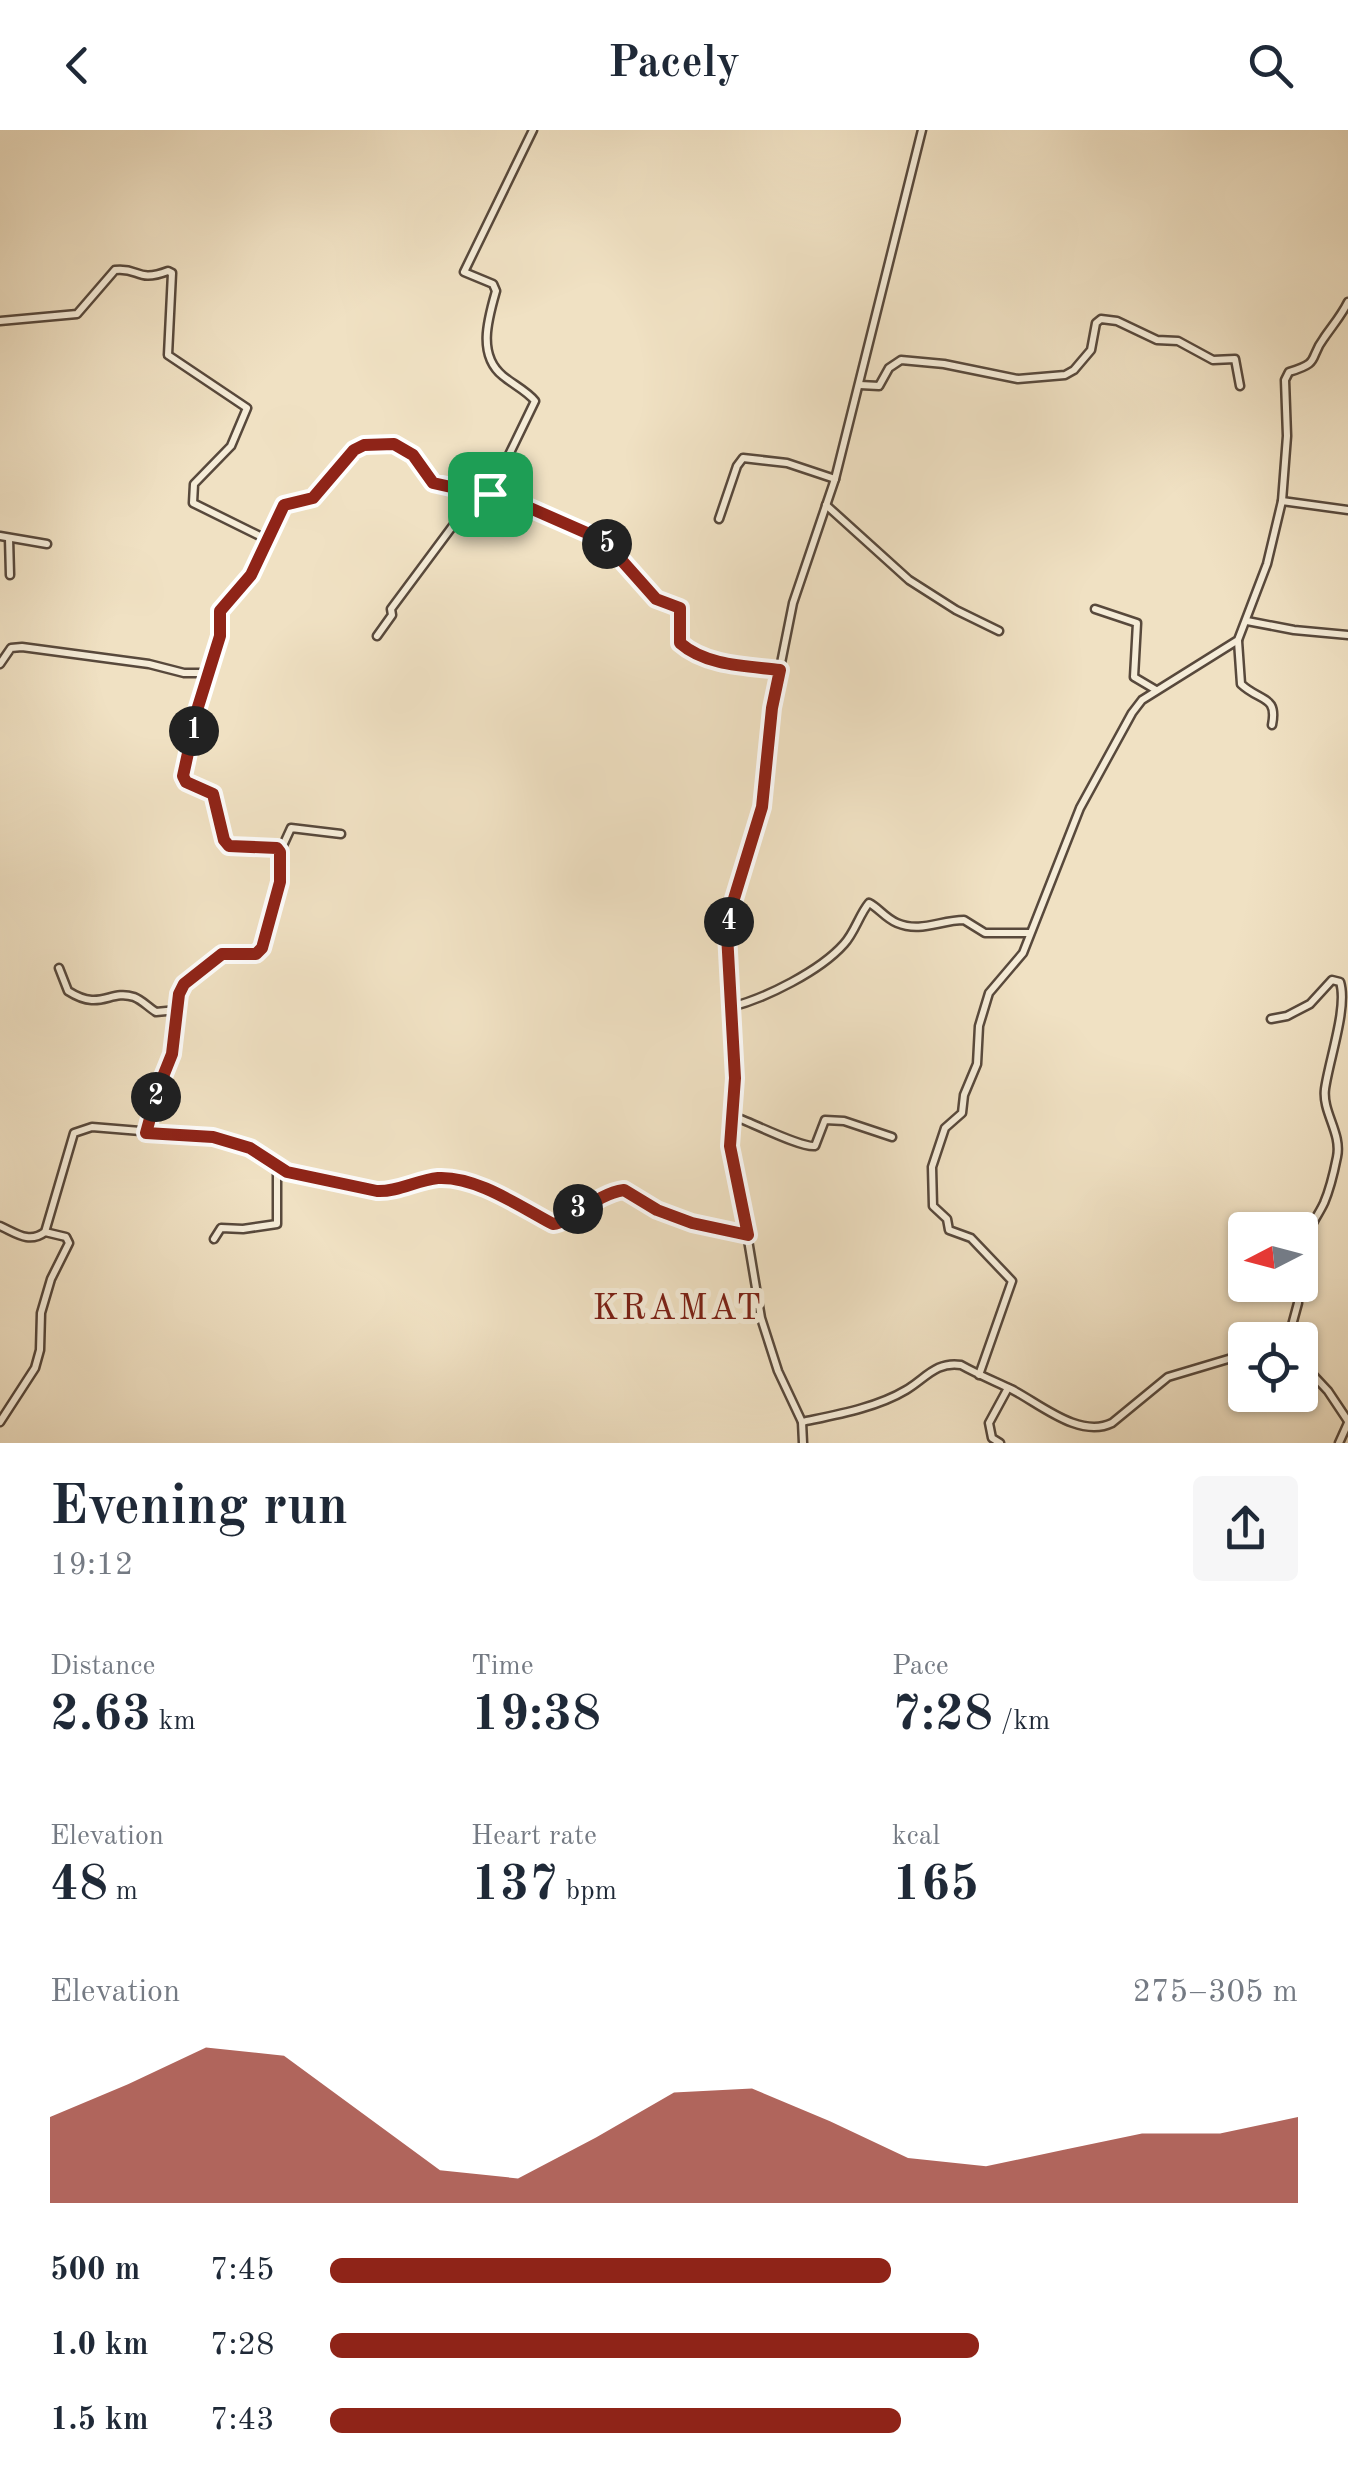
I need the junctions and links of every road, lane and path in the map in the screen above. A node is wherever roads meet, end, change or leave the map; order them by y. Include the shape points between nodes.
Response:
1 (533, 130) edge
2 (922, 130) edge
3 (1348, 302) edge
4 (0, 321) edge
5 (860, 385) junction
6 (1240, 386) dead end
7 (836, 479) junction
8 (478, 492) junction
9 (490, 494) junction
10 (1282, 501) junction
11 (826, 505) junction
12 (1348, 510) edge
13 (718, 519) dead end
14 (5, 537) edge
15 (268, 540) junction
16 (47, 544) dead end
17 (10, 575) dead end
18 (1096, 609) dead end
19 (1247, 621) junction
20 (999, 631) dead end
21 (1348, 635) edge
22 (378, 636) dead end
23 (1238, 640) junction
24 (0, 664) edge
25 (780, 670) junction
26 (208, 673) junction
27 (1157, 691) junction
28 (1272, 725) dead end
29 (340, 834) dead end
30 (280, 852) junction
31 (1029, 933) junction
32 (60, 968) dead end
33 (731, 1007) junction
34 (177, 1010) junction
35 (1271, 1019) dead end
36 (733, 1116) junction
37 (146, 1133) junction
38 (892, 1137) dead end
39 (276, 1168) junction
40 (1318, 1212) edge
41 (0, 1226) edge
42 (45, 1232) junction
43 (748, 1235) junction
44 (214, 1239) dead end
45 (1228, 1359) edge
46 (979, 1375) junction
47 (1318, 1380) edge
48 (1008, 1388) junction
49 (0, 1422) edge
50 (802, 1422) junction
51 (1348, 1422) edge
52 (803, 1443) edge
53 (1000, 1443) edge
54 (1339, 1443) edge

1 - 9 street via 464,272 495,287 486,342 490,360 536,401
2 - 5 street
3 - 10 street via 1317,356 1286,380
4 - 15 street via 77,314 115,270 146,278 172,273 168,355 247,408 231,446 194,484 193,503
5 - 6 street via 879,386 901,360 1018,379 1065,375 1091,350 1100,320 1157,340 1178,340 1213,360 1235,359
5 - 7 street
7 - 11 street
7 - 13 street via 788,462 743,458
8 - 9 street
8 - 15 street via 433,483 404,448 364,445 313,498 284,505
8 - 22 street
9 - 25 street via 608,545 656,599 680,608 680,643 691,652
10 - 12 street
10 - 19 street
11 - 20 street via 909,580
11 - 25 street via 793,604
14 - 16 street
14 - 17 street
15 - 26 street via 251,575 220,611
18 - 27 street via 1137,622 1134,677
19 - 21 street
19 - 23 street
23 - 27 street
23 - 28 street via 1242,684 1271,703
24 - 26 street via 10,648 22,647
25 - 33 street via 762,807 727,934
26 - 30 street via 183,776 213,794 229,846
27 - 31 street via 1132,713 1080,808
29 - 30 street via 291,828
30 - 34 street via 280,882 262,948 211,959 184,984
31 - 33 street via 985,934 964,920 906,926 869,903 834,952 764,996
31 - 46 street via 1014,966 988,993 962,1113 945,1128 932,1167 933,1206 949,1230 970,1238 1012,1281
32 - 34 street via 68,991 86,1001 128,996 156,1012
33 - 36 street
34 - 37 street via 172,1054
35 - 40 street via 1310,1004 1332,980 1340,982 1342,1011 1324,1091 1337,1156
36 - 38 street via 806,1148 816,1146 825,1120
36 - 43 street via 732,1166
37 - 39 street via 213,1137 250,1148
37 - 42 street via 92,1127 74,1133
39 - 43 street via 384,1192 435,1178 469,1181 553,1224 624,1190 692,1223
39 - 44 street via 276,1224 221,1228
41 - 42 street via 22,1237
42 - 49 street via 69,1244 41,1313 36,1368
43 - 50 street via 760,1318
45 - 48 street via 1168,1378 1102,1428 1066,1419
46 - 48 street
46 - 50 street via 950,1364 881,1402
47 - 51 street
48 - 53 street via 989,1424
50 - 52 street
51 - 54 street

